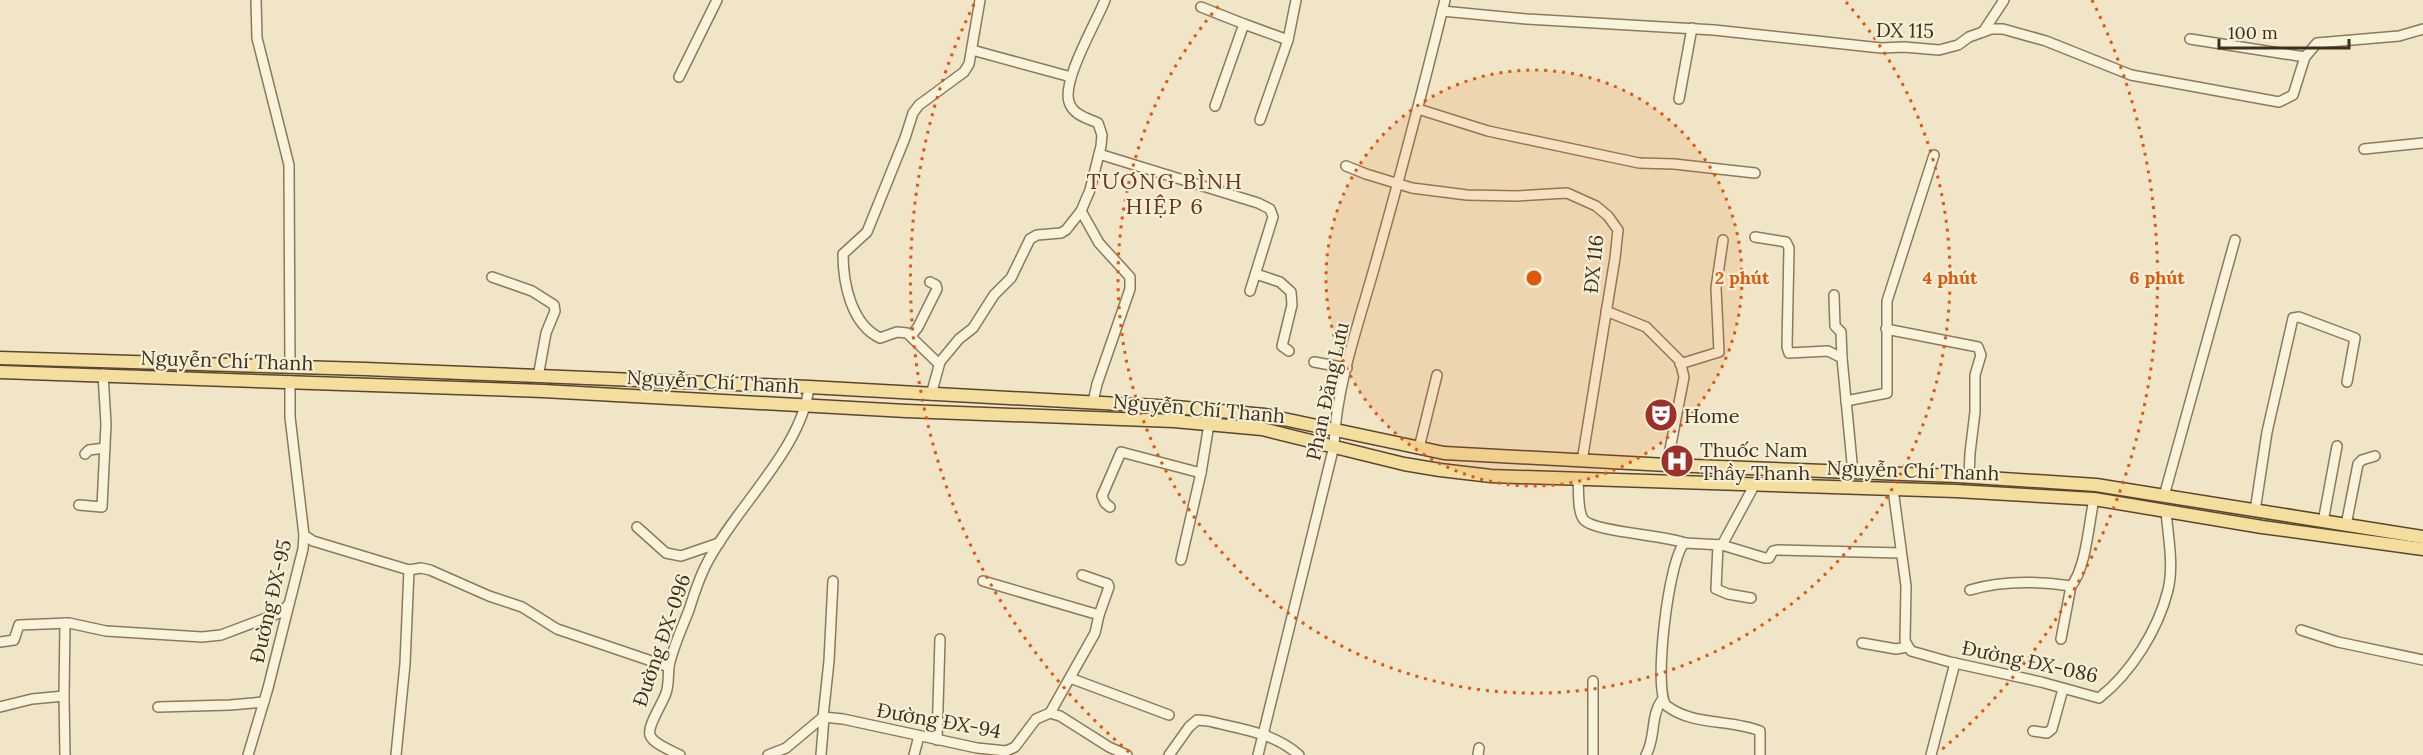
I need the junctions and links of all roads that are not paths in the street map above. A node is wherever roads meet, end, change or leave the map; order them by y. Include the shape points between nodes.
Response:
1 (256, 0) edge
2 (717, 0) edge
3 (980, 0) edge
4 (1105, 0) edge
5 (1296, 0) edge
6 (1445, 0) edge
7 (2004, 0) edge
8 (1201, 7) dead end
9 (1442, 11) junction
10 (1244, 24) junction
11 (1692, 28) junction
12 (2423, 29) edge
13 (1983, 32) junction
14 (1288, 39) junction
15 (2190, 39) dead end
16 (972, 50) junction
17 (2305, 57) junction
18 (679, 77) dead end
19 (1071, 77) junction
20 (1679, 99) dead end
21 (1215, 105) dead end
22 (1418, 109) junction
23 (1260, 120) dead end
24 (2423, 143) edge
25 (2364, 149) dead end
26 (1099, 154) junction
27 (1934, 155) dead end
28 (1346, 166) dead end
29 (1755, 173) dead end
30 (1398, 184) junction
31 (1081, 211) junction
32 (1755, 237) dead end
33 (1724, 240) dead end
34 (2235, 240) dead end
35 (1256, 274) junction
36 (492, 277) dead end
37 (930, 282) dead end
38 (1250, 291) dead end
39 (1834, 295) dead end
40 (1606, 311) junction
41 (1886, 329) junction
42 (911, 336) junction
43 (1289, 351) dead end
44 (0, 358) edge
45 (1842, 358) junction
46 (102, 361) junction
47 (1314, 362) dead end
48 (939, 364) junction
49 (1680, 364) junction
50 (290, 368) junction
51 (1347, 368) junction
52 (0, 372) edge
53 (103, 374) junction
54 (1437, 375) dead end
55 (538, 377) junction
56 (290, 381) junction
57 (2347, 382) dead end
58 (809, 387) junction
59 (931, 395) junction
60 (1846, 401) junction
61 (1094, 402) junction
62 (807, 406) junction
63 (1092, 418) junction
64 (1209, 424) junction
65 (1335, 429) junction
66 (1334, 446) junction
67 (2337, 446) dead end
68 (105, 448) junction
69 (1419, 448) junction
70 (85, 454) dead end
71 (2375, 456) dead end
72 (1581, 461) junction
73 (1666, 465) junction
74 (1756, 468) junction
75 (1201, 473) junction
76 (1853, 473) junction
77 (1969, 477) junction
78 (1578, 478) junction
79 (1755, 484) junction
80 (2096, 485) junction
81 (1893, 489) junction
82 (2164, 496) junction
83 (2094, 499) junction
84 (80, 505) dead end
85 (1110, 507) dead end
86 (2166, 511) junction
87 (2255, 511) junction
88 (2323, 522) junction
89 (2346, 525) junction
90 (637, 527) dead end
91 (304, 535) junction
92 (2423, 537) edge
93 (719, 543) junction
94 (1686, 543) junction
95 (1720, 545) junction
96 (2423, 549) edge
97 (1901, 553) junction
98 (1181, 560) dead end
99 (409, 570) junction
100 (1082, 575) dead end
101 (833, 581) dead end
102 (983, 581) dead end
103 (2071, 586) junction
104 (1970, 590) dead end
105 (1751, 598) dead end
106 (289, 603) junction
107 (1099, 615) junction
108 (65, 623) junction
109 (2301, 630) dead end
110 (940, 639) dead end
111 (2061, 639) dead end
112 (0, 642) edge
113 (1862, 643) dead end
114 (1907, 647) junction
115 (2423, 660) edge
116 (1954, 663) junction
117 (669, 667) junction
118 (1070, 678) junction
119 (1593, 681) dead end
120 (2063, 689) junction
121 (63, 696) junction
122 (1662, 700) junction
123 (264, 702) junction
124 (0, 707) edge
125 (158, 707) dead end
126 (1050, 713) junction
127 (1169, 715) dead end
128 (824, 718) junction
129 (2033, 731) dead end
130 (1263, 734) junction
131 (919, 736) junction
132 (937, 740) junction
133 (1011, 752) edge
134 (65, 755) edge
135 (248, 755) edge
136 (396, 755) edge
137 (680, 755) edge
138 (768, 755) edge
139 (821, 755) edge
140 (914, 755) edge
141 (1127, 755) edge
142 (1169, 755) edge
143 (1258, 755) edge
144 (1299, 755) edge
145 (1593, 755) edge
146 (1646, 755) edge
147 (1760, 755) edge
148 (1931, 755) edge

1 - 50 street via 257,38 289,165
2 - 18 street
3 - 16 street
4 - 19 street
5 - 14 street
6 - 9 street, Phan Đăng Lưu
7 - 13 street
8 - 10 street
9 - 11 street, DX 115
9 - 22 street, Phan Đăng Lưu
10 - 14 street
10 - 21 street
11 - 13 street, DX 115 via 1881,48 1939,50
11 - 20 street
12 - 17 street via 2399,36 2324,41
13 - 17 street, DX 115 via 2003,29 2046,41 2132,75 2279,102 2293,95
14 - 23 street
15 - 17 street
16 - 19 street
16 - 42 street via 964,72 913,113 867,232 843,254 851,305 858,317 880,338 897,332
19 - 26 street via 1069,103 1078,115 1098,123 1102,135
22 - 29 street via 1488,130 1639,163
22 - 30 street, Phan Đăng Lưu
24 - 25 street
26 - 31 street
26 - 35 street via 1270,209 1273,217
27 - 41 street via 1889,292
28 - 30 street
30 - 40 street, ĐX 116 via 1467,195 1567,194 1596,206 1618,230
30 - 51 street, Phan Đăng Lưu
31 - 48 street via 1066,231 1030,239 1011,278
31 - 61 street via 1099,243 1130,277 1130,289
32 - 45 street via 1786,242 1789,248 1789,353 1828,351
33 - 49 street via 1716,284 1719,352
34 - 82 street
35 - 38 street
35 - 43 street via 1280,282 1291,292 1292,305 1282,346
36 - 55 street via 532,291 555,307
37 - 42 street via 937,289
39 - 45 street
40 - 49 street via 1646,327
40 - 72 street, ĐX 116
41 - 60 street via 1887,393
41 - 77 street via 1978,346 1981,355 1975,375 1976,412
42 - 48 street
44 - 46 main road, Nguyễn Chí Thanh
45 - 60 street
46 - 50 main road, Nguyễn Chí Thanh
46 - 53 main road
47 - 51 street
48 - 59 street
49 - 73 street via 1684,376
50 - 55 main road, Nguyễn Chí Thanh
50 - 56 main road
51 - 65 street, Phan Đăng Lưu
52 - 53 main road, Nguyễn Chí Thanh
53 - 56 main road, Nguyễn Chí Thanh
53 - 68 street
54 - 69 street
55 - 58 main road, Nguyễn Chí Thanh
56 - 62 main road, Nguyễn Chí Thanh
56 - 91 street, Đường ĐX-95 via 290,417
57 - 87 street via 2355,338 2293,318
58 - 59 main road, Nguyễn Chí Thanh
58 - 62 street, Đường ĐX-096
59 - 61 main road, Nguyễn Chí Thanh
60 - 76 street
61 - 63 main road
61 - 65 main road, Nguyễn Chí Thanh via 1265,415
62 - 63 main road, Nguyễn Chí Thanh
62 - 93 street, Đường ĐX-096 via 794,435
63 - 64 main road, Nguyễn Chí Thanh
64 - 66 main road, Nguyễn Chí Thanh via 1262,429
64 - 75 street
65 - 66 street, Phan Đăng Lưu
65 - 69 main road, Nguyễn Chí Thanh
66 - 78 main road, Nguyễn Chí Thanh via 1440,470 1491,476
66 - 130 street, Phan Đăng Lưu
67 - 88 street
68 - 70 street
68 - 84 street via 102,507
69 - 72 main road, Nguyễn Chí Thanh
71 - 89 street via 2358,464
72 - 73 main road, Nguyễn Chí Thanh
73 - 74 main road, Nguyễn Chí Thanh
74 - 76 main road, Nguyễn Chí Thanh
74 - 79 main road
75 - 85 street via 1121,452 1102,496
75 - 98 street
76 - 77 main road, Nguyễn Chí Thanh
77 - 80 main road, Nguyễn Chí Thanh
78 - 79 main road, Nguyễn Chí Thanh
78 - 94 street via 1584,520
79 - 81 main road, Nguyễn Chí Thanh
79 - 95 street
80 - 82 main road, Nguyễn Chí Thanh
80 - 83 main road
81 - 83 main road, Nguyễn Chí Thanh
81 - 97 street
82 - 87 main road, Nguyễn Chí Thanh
83 - 86 main road, Nguyễn Chí Thanh
83 - 103 street via 2080,566
86 - 96 main road, Nguyễn Chí Thanh
86 - 120 street, Đường ĐX-086 via 2168,590 2145,645 2099,698
87 - 88 main road, Nguyễn Chí Thanh
88 - 89 main road, Nguyễn Chí Thanh
89 - 92 main road, Nguyễn Chí Thanh
90 - 93 street via 666,553 681,555
91 - 99 street
91 - 106 street, Đường ĐX-95
93 - 117 street, Đường ĐX-096 via 695,589
94 - 95 street
94 - 122 street via 1677,557 1666,612
95 - 97 street via 1765,558 1777,550
95 - 105 street via 1716,589
97 - 114 street via 1907,596
99 - 117 street via 430,570 522,607 557,629
99 - 136 street
100 - 107 street via 1108,584
101 - 128 street
102 - 107 street
103 - 104 street via 2026,582
103 - 111 street
106 - 108 street via 282,612 221,635 202,637 106,631
106 - 123 street, Đường ĐX-95
107 - 118 street via 1095,633
108 - 112 street via 19,626 14,640
108 - 121 street
109 - 115 street
110 - 132 street
113 - 114 street, Đường ĐX-086
114 - 116 street, Đường ĐX-086
116 - 120 street, Đường ĐX-086
116 - 148 street
117 - 137 street, Đường ĐX-096 via 667,691 650,735
118 - 126 street
118 - 127 street
119 - 145 street
120 - 129 street via 2052,729 2047,733
121 - 124 street
121 - 134 street
122 - 146 street
122 - 147 street via 1682,714 1760,731
123 - 125 street
123 - 135 street, Đường ĐX-95
126 - 133 street, Đường ĐX-94 via 1036,719
126 - 141 street
128 - 131 street, Đường ĐX-94
128 - 138 street via 786,748
128 - 139 street
130 - 142 street via 1197,720
130 - 143 street, Phan Đăng Lưu
130 - 144 street
131 - 132 street, Đường ĐX-94
131 - 140 street
132 - 133 street, Đường ĐX-94

